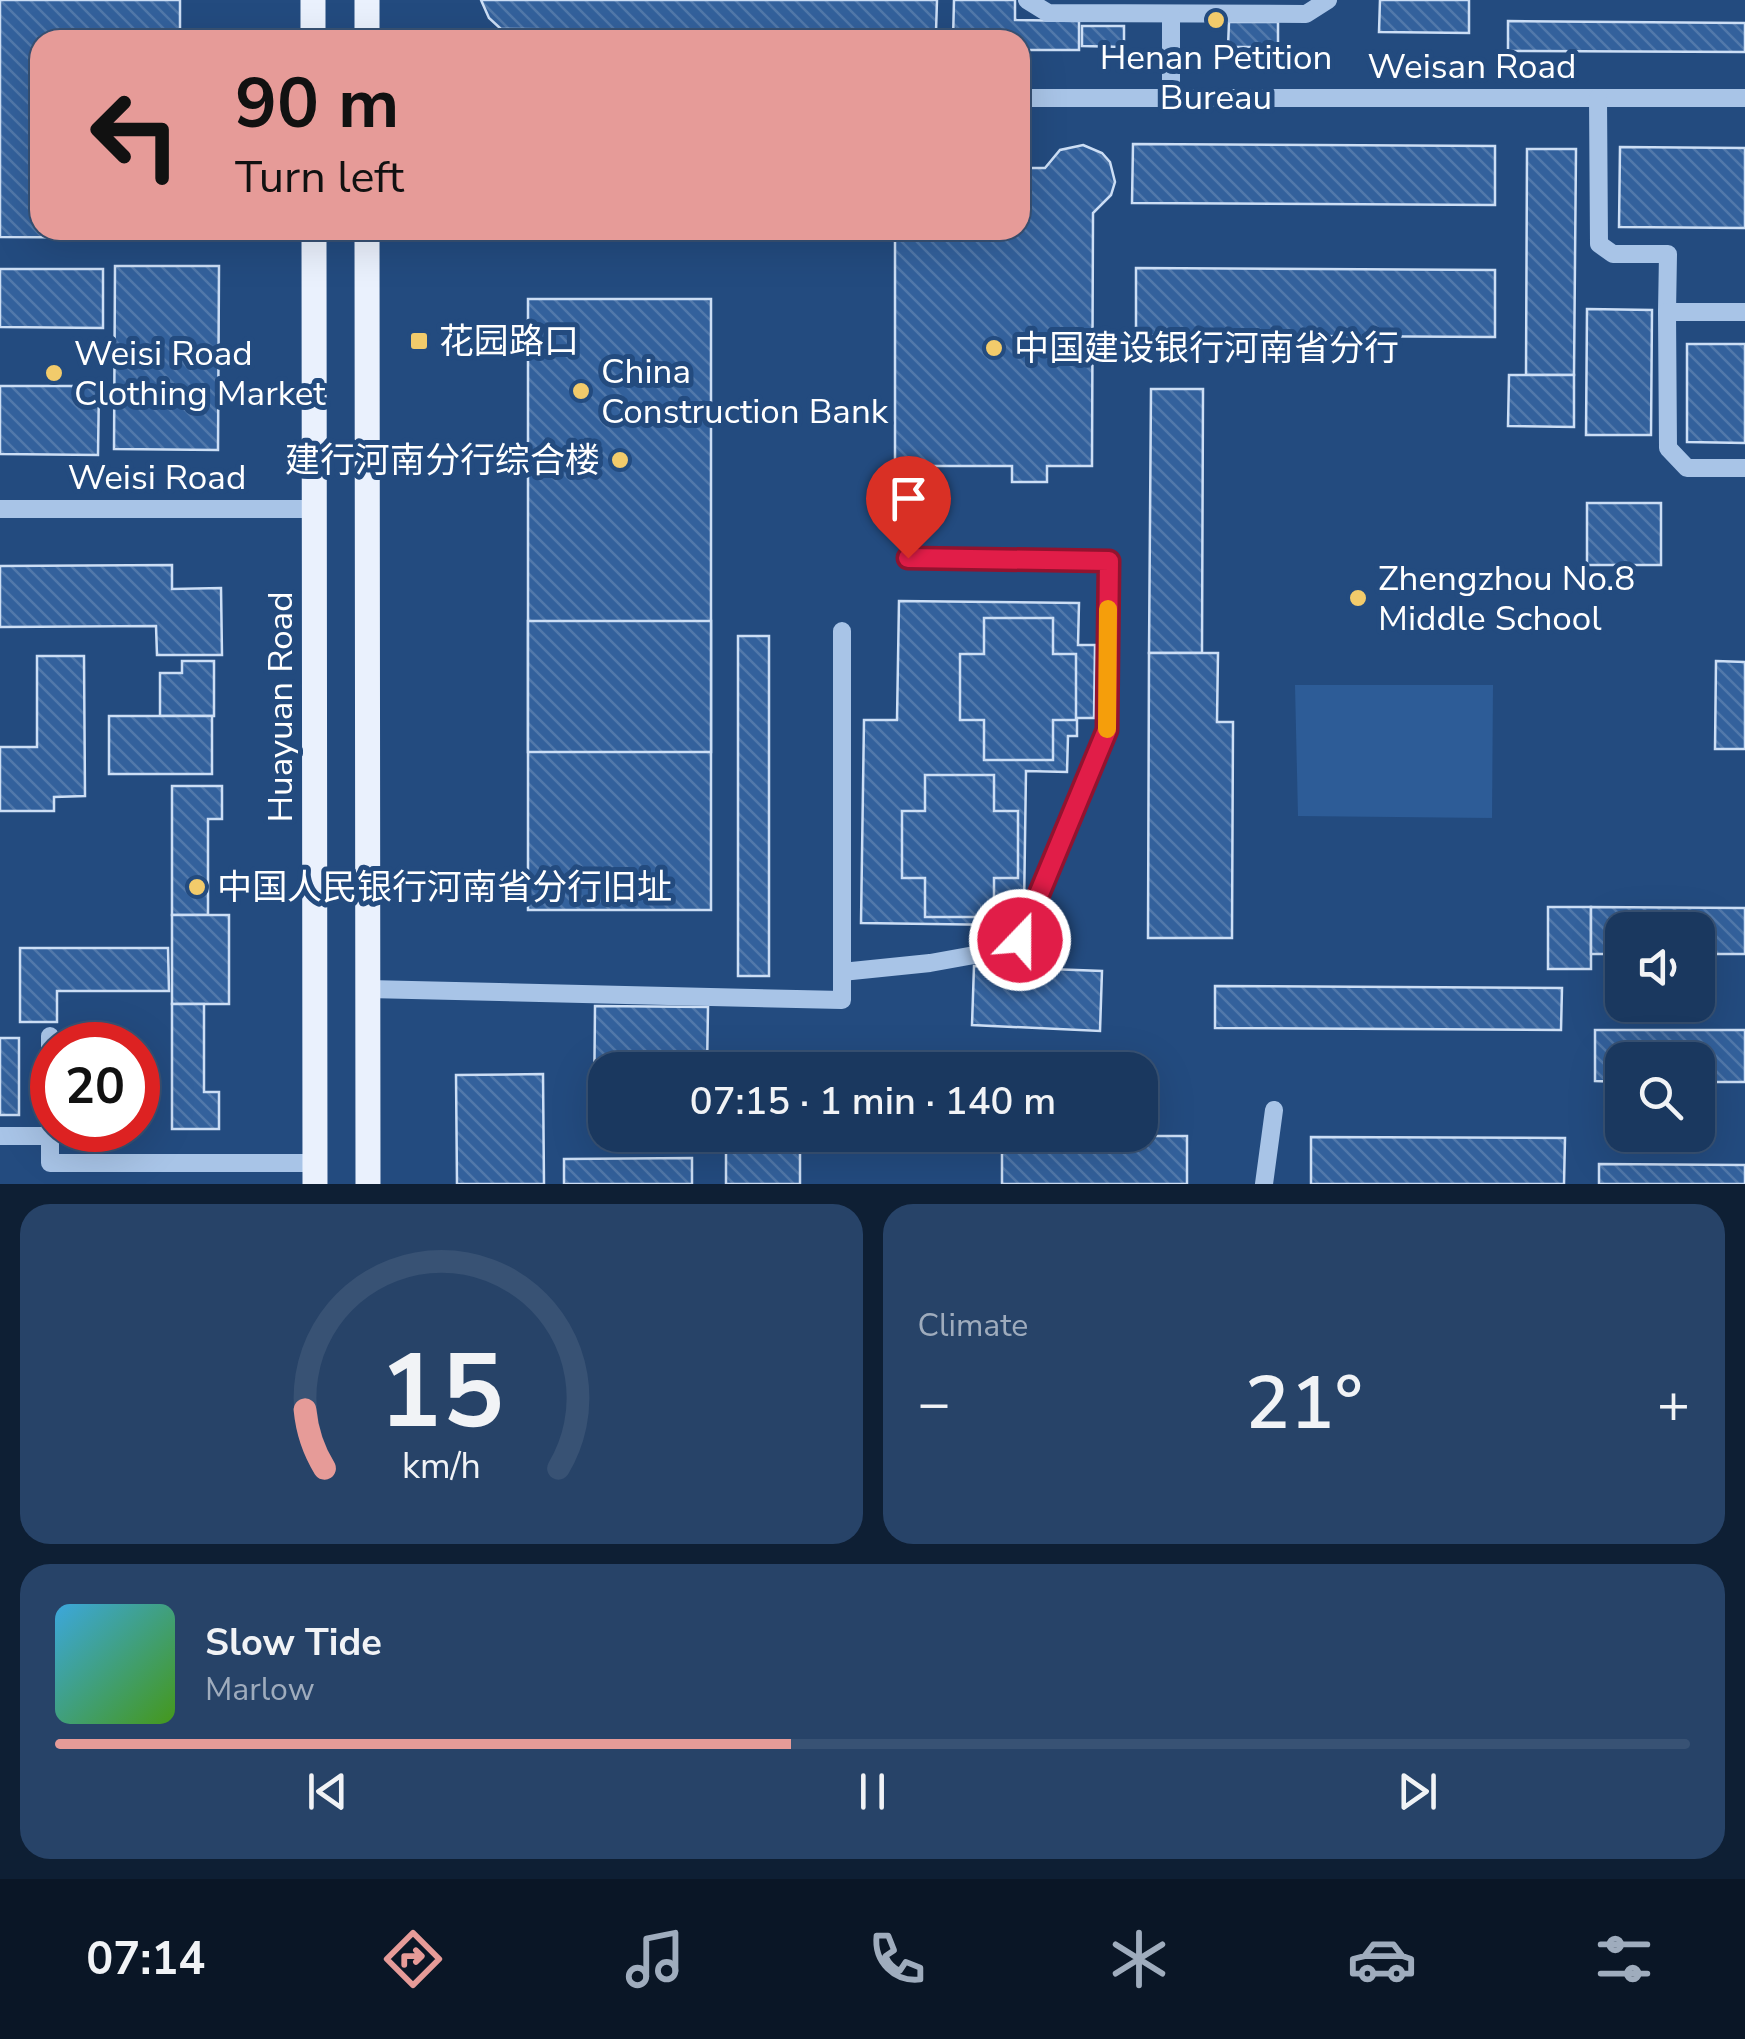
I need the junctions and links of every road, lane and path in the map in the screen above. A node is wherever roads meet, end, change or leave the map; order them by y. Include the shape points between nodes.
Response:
1 (313, 0) edge
2 (367, 0) edge
3 (1027, 0) edge
4 (1328, 0) edge
5 (1172, 14) junction
6 (313, 30) edge
7 (367, 30) edge
8 (1030, 98) edge
9 (1171, 98) junction
10 (1598, 98) junction
11 (1745, 98) edge
12 (314, 240) edge
13 (367, 240) edge
14 (1668, 312) junction
15 (1745, 312) edge
16 (1745, 468) edge
17 (0, 509) edge
18 (314, 509) junction
19 (908, 558) dead end
20 (842, 632) dead end
21 (842, 972) junction
22 (368, 990) junction
23 (1274, 1110) dead end
24 (0, 1136) edge
25 (30, 1136) edge
26 (50, 1152) edge
27 (50, 1163) junction
28 (315, 1174) edge
29 (50, 1184) edge
30 (368, 1184) edge
31 (1264, 1184) edge

1 - 6 main road
2 - 7 main road
3 - 5 street via 1048,13
4 - 5 street via 1306,14
5 - 9 street
8 - 9 street, Weisan Road
9 - 10 street, Weisan Road
10 - 11 street, Weisan Road
10 - 14 street via 1599,244 1613,254 1668,254
12 - 18 main road, Huayuan Road
13 - 22 main road
14 - 15 street
14 - 16 street via 1668,448 1687,468
17 - 18 street, Weisi Road
18 - 28 main road, Huayuan Road
19 - 21 street via 1109,561 1107,730 1013,948
20 - 21 street
21 - 22 street via 842,1000
22 - 30 main road
23 - 31 street
24 - 25 street
26 - 27 street
27 - 28 street
27 - 29 street

